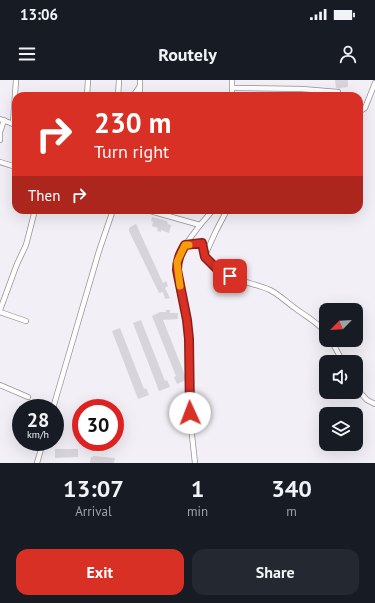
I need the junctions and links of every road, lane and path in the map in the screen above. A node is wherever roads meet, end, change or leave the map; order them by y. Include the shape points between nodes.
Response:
1 (16, 80) edge
2 (88, 80) edge
3 (119, 80) edge
4 (140, 80) edge
5 (232, 80) edge
6 (375, 83) edge
7 (140, 86) junction
8 (232, 88) junction
9 (16, 92) edge
10 (87, 92) edge
11 (118, 92) edge
12 (136, 92) edge
13 (140, 92) edge
14 (232, 92) edge
15 (338, 92) dead end
16 (363, 109) edge
17 (2, 120) edge
18 (12, 123) edge
19 (0, 140) edge
20 (0, 162) edge
21 (12, 166) edge
22 (34, 214) edge
23 (112, 214) edge
24 (161, 214) edge
25 (210, 214) edge
26 (225, 214) edge
27 (200, 225) junction
28 (185, 245) junction
29 (205, 255) junction
30 (0, 311) edge
31 (26, 321) dead end
32 (319, 324) edge
33 (0, 385) edge
34 (363, 396) edge
35 (28, 397) dead end
36 (56, 399) edge
37 (375, 404) edge
38 (40, 451) edge
39 (37, 463) edge
40 (195, 463) edge

1 - 9 street
2 - 10 street
3 - 11 street
4 - 7 street
5 - 8 street
6 - 16 street
7 - 12 street
7 - 13 street
8 - 14 street
8 - 15 street
17 - 18 street
17 - 19 street
20 - 21 street
22 - 30 street via 26,245
23 - 36 street
24 - 27 street
25 - 27 street
26 - 29 street
27 - 28 street
28 - 29 street via 202,243
28 - 40 street via 177,262 177,270 189,339 191,426
29 - 32 street via 218,270 280,295
30 - 31 street
33 - 35 street
34 - 37 street
38 - 39 street

